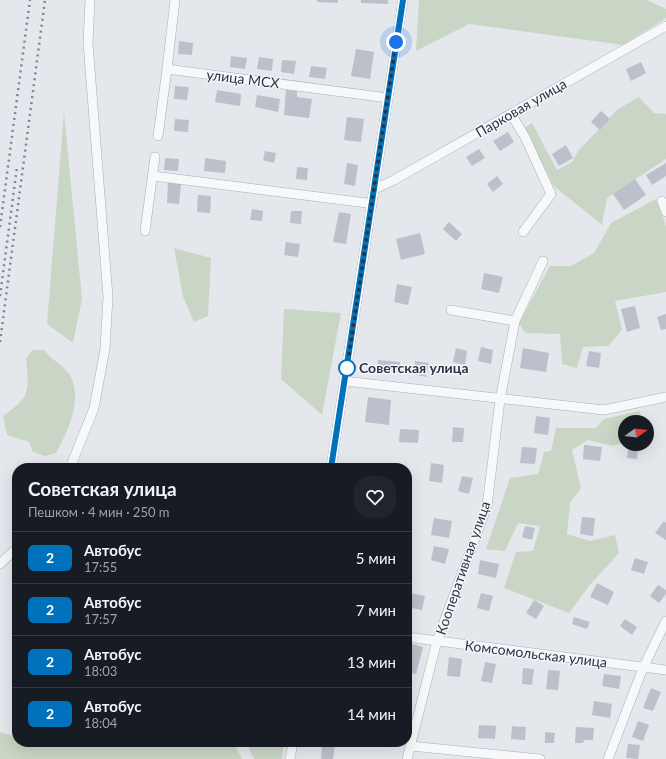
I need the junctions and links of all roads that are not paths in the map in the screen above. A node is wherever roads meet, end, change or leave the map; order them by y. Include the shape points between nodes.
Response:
1 (90, 0) edge
2 (175, 0) edge
3 (403, 0) edge
4 (666, 26) edge
5 (167, 69) junction
6 (388, 98) junction
7 (511, 114) junction
8 (158, 136) dead end
9 (155, 156) dead end
10 (153, 176) junction
11 (374, 189) junction
12 (662, 201) dead end
13 (372, 206) junction
14 (666, 212) edge
15 (145, 232) dead end
16 (523, 232) dead end
17 (543, 261) dead end
18 (451, 310) dead end
19 (515, 321) junction
20 (344, 381) junction
21 (666, 397) edge
22 (500, 400) junction
23 (72, 463) edge
24 (332, 463) edge
25 (12, 553) edge
26 (0, 564) edge
27 (666, 621) edge
28 (412, 638) edge
29 (437, 641) junction
30 (643, 668) junction
31 (666, 670) edge
32 (412, 742) edge
33 (412, 746) edge
34 (292, 747) edge
35 (411, 747) edge
36 (290, 759) edge
37 (407, 759) edge
38 (540, 759) edge
39 (608, 759) edge

1 - 23 street via 88,43 108,298 105,349 94,408
2 - 5 street
3 - 6 street
4 - 7 street, Парковая улица
5 - 6 street, улица МСХ
5 - 8 street
6 - 11 street
7 - 11 street, Парковая улица
7 - 16 street via 525,137 551,194
9 - 10 street
10 - 13 street via 367,203
10 - 15 street
11 - 13 street
12 - 14 street
13 - 20 street
17 - 19 street, Кооперативная улица
18 - 19 street
19 - 22 street, Кооперативная улица
20 - 22 street
20 - 24 street
21 - 22 street via 604,410
22 - 29 street, Кооперативная улица via 487,506
25 - 26 street
27 - 30 street
28 - 29 street, Комсомольская улица
29 - 30 street, Комсомольская улица
29 - 32 street, Кооперативная улица
30 - 31 street, Комсомольская улица
30 - 39 street
33 - 38 street
34 - 36 street
35 - 37 street, Кооперативная улица

